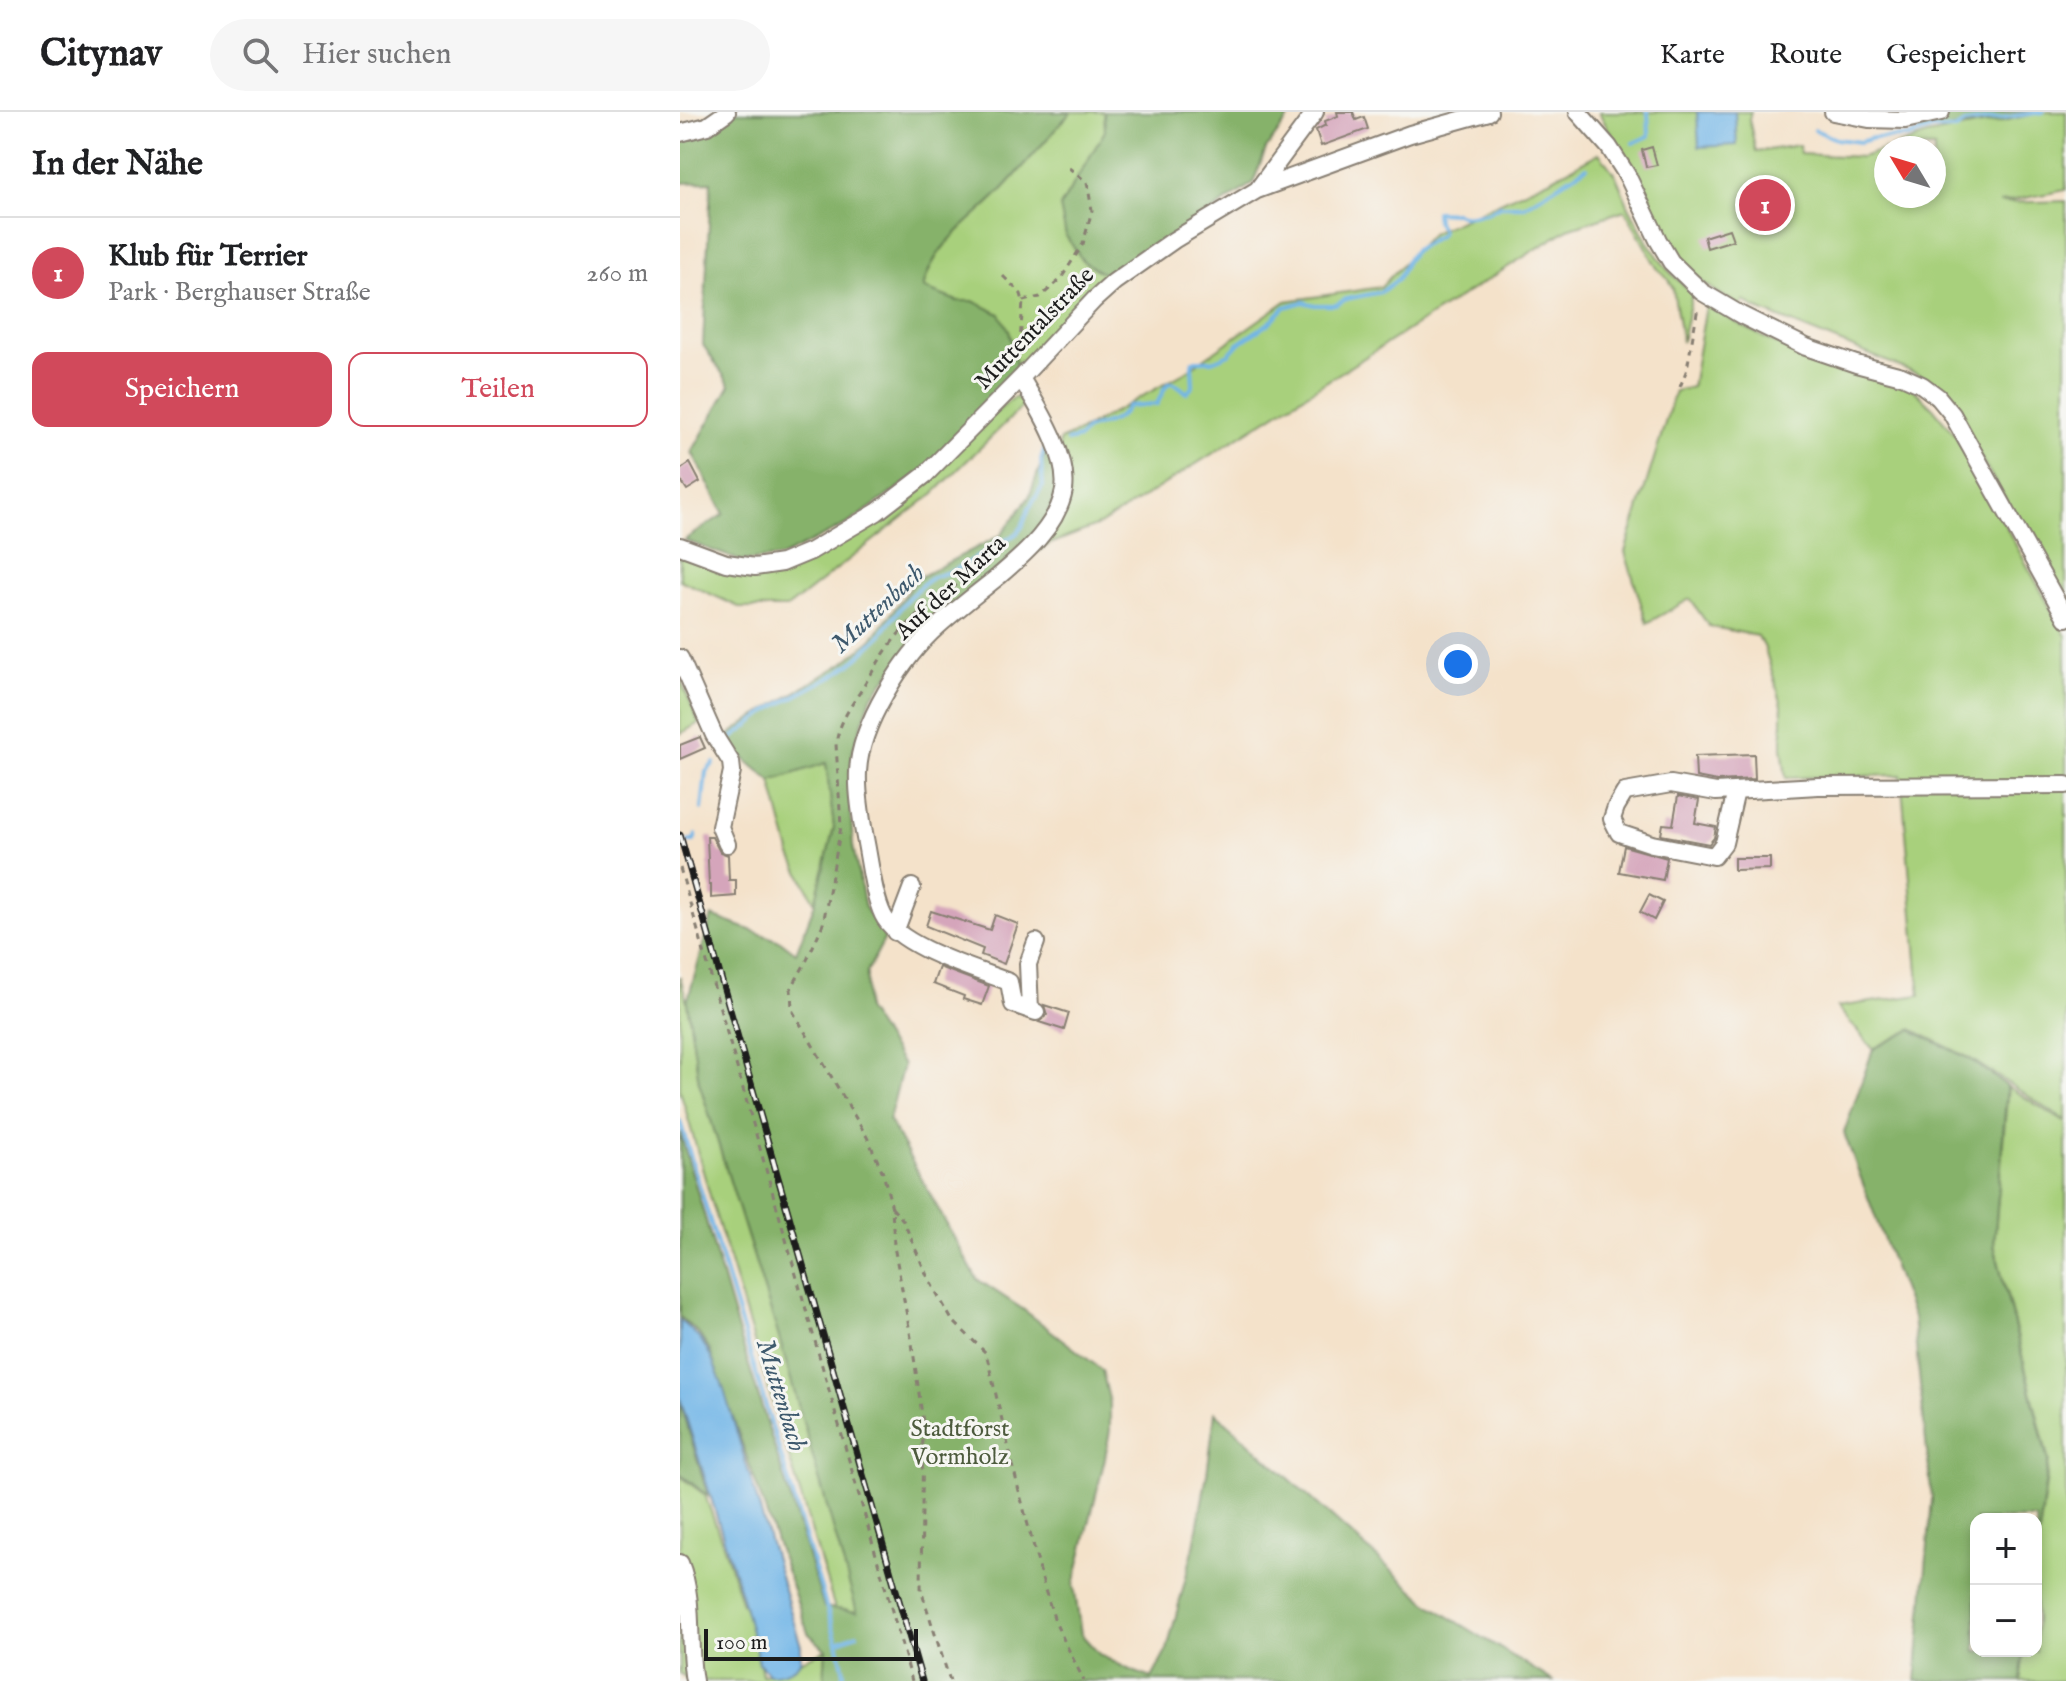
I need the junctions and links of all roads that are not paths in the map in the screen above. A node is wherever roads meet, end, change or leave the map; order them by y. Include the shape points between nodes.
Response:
1 (727, 112) edge
2 (1315, 112) edge
3 (1489, 112) edge
4 (1578, 112) edge
5 (1833, 112) edge
6 (1941, 112) edge
7 (680, 133) edge
8 (1257, 190) junction
9 (1022, 376) junction
10 (680, 546) edge
11 (2066, 618) edge
12 (680, 658) edge
13 (2066, 785) edge
14 (1736, 791) junction
15 (727, 844) dead end
16 (912, 887) dead end
17 (895, 932) junction
18 (1036, 942) dead end
19 (680, 1563) edge
20 (694, 1681) edge

1 - 7 street via 707,126
2 - 8 street
3 - 8 street, Muttentalstraße via 1410,134
4 - 11 street via 1627,175 1671,262 1702,292 1806,347 1902,376 1938,397
5 - 6 street via 1905,120
8 - 9 street, Muttentalstraße via 1114,282
9 - 10 street, Muttentalstraße via 900,496 811,551 755,567 711,559
9 - 17 street, Auf der Marta via 1058,453 1062,497 1032,545 940,624 906,662 875,712 860,758 863,825 879,903
12 - 15 street via 731,762 720,827
13 - 14 street
14 - 14 street via 1724,843 1714,856 1619,833 1612,819 1625,792 1671,784
16 - 17 street
17 - 18 street via 916,946 1009,982 1013,1004 1033,1011 1028,964
19 - 20 street via 689,1600

